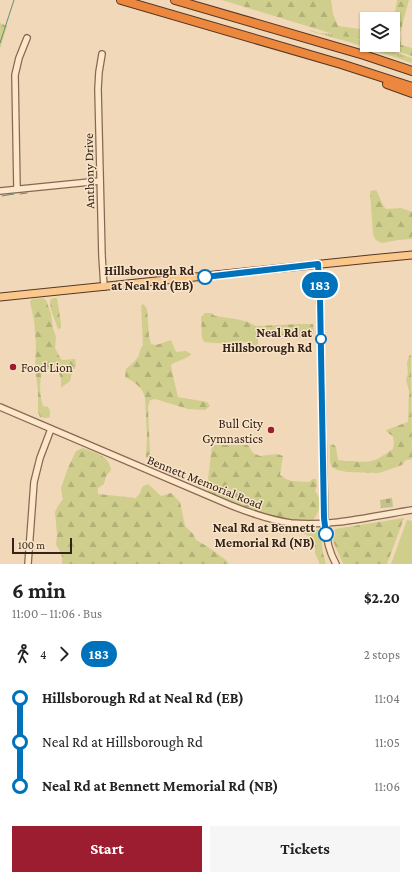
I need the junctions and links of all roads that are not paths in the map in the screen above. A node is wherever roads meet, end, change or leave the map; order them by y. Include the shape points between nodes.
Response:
1 (121, 0) edge
2 (174, 0) edge
3 (27, 38) dead end
4 (102, 54) dead end
5 (341, 64) junction
6 (412, 71) edge
7 (412, 87) edge
8 (412, 93) edge
9 (100, 181) junction
10 (17, 189) junction
11 (0, 191) edge
12 (412, 256) edge
13 (318, 264) junction
14 (104, 287) junction
15 (0, 298) edge
16 (0, 407) edge
17 (51, 429) junction
18 (412, 510) edge
19 (325, 523) junction
20 (28, 564) edge
21 (336, 564) edge

1 - 5 highway
2 - 6 highway
3 - 10 street via 15,75
4 - 9 street, Anthony Drive via 98,89
5 - 7 highway
5 - 8 highway
9 - 10 street
9 - 14 street, Anthony Drive
10 - 11 street
12 - 13 main road
13 - 14 main road
13 - 19 street
14 - 15 main road
16 - 17 street, Bennett Memorial Road
17 - 19 street, Bennett Memorial Road via 252,514 290,522
17 - 20 street via 34,482
18 - 19 street, Bennett Memorial Road
19 - 21 street via 326,537

